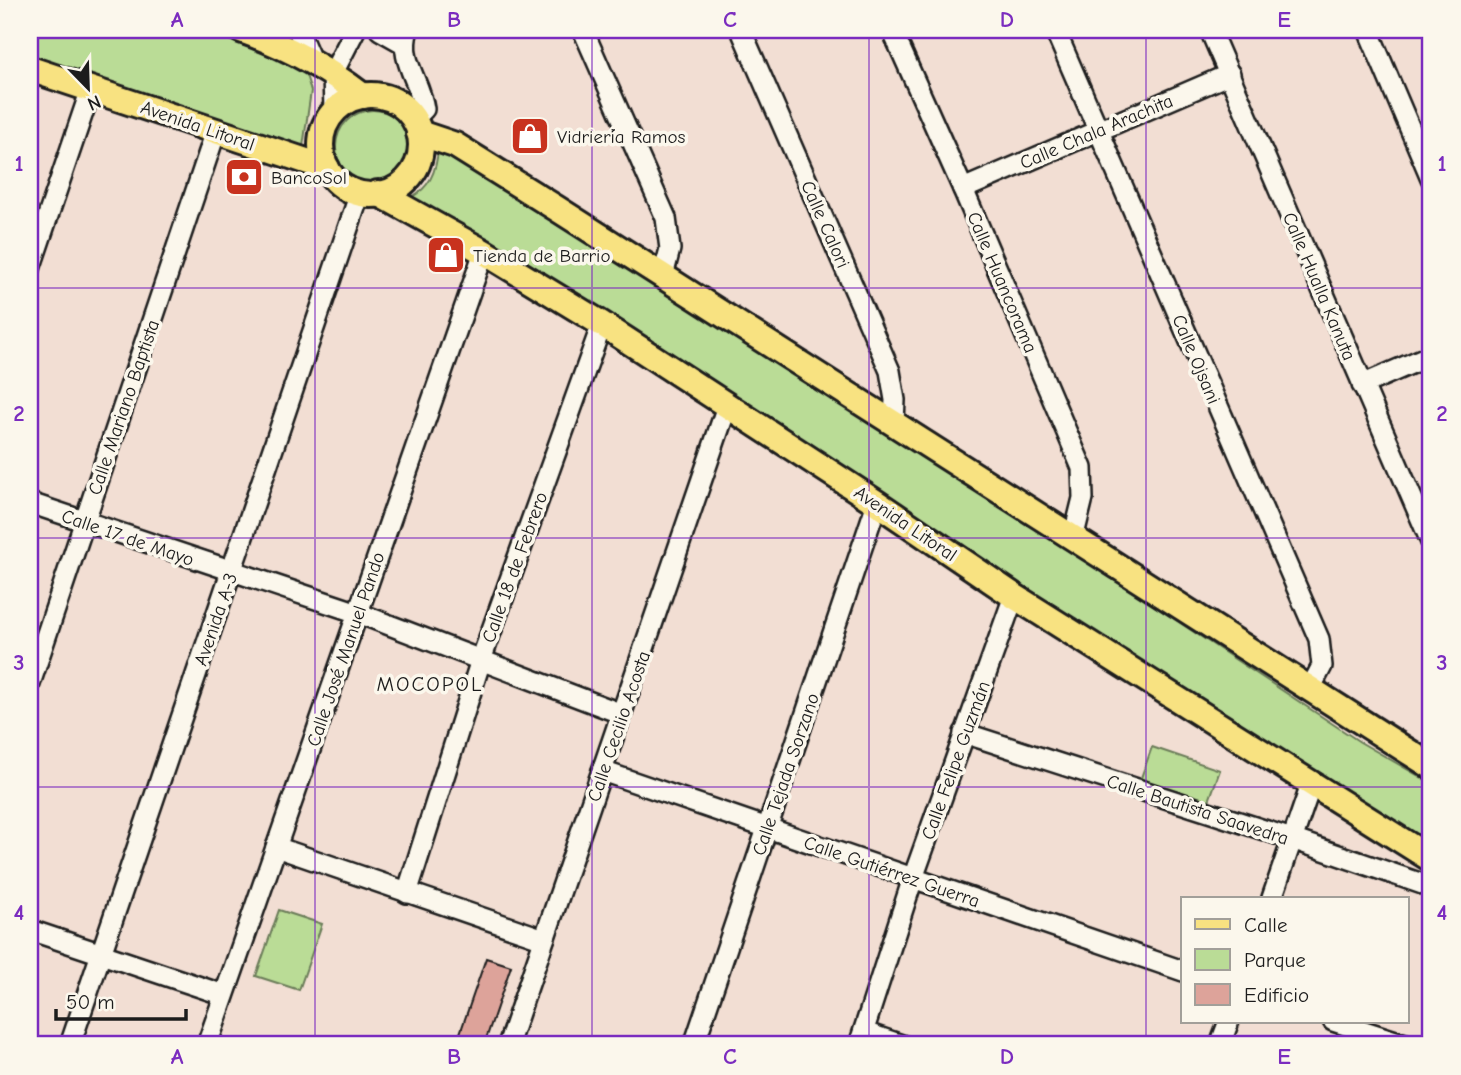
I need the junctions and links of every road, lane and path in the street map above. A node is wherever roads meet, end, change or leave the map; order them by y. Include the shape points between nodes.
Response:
1 (241, 30) edge
2 (298, 30) edge
3 (355, 30) edge
4 (380, 30) edge
5 (583, 30) edge
6 (741, 30) edge
7 (892, 30) edge
8 (1055, 30) edge
9 (1210, 30) edge
10 (1368, 30) edge
11 (406, 36) edge
12 (311, 60) junction
13 (30, 69) edge
14 (333, 73) junction
15 (1230, 74) junction
16 (91, 89) junction
17 (363, 96) junction
18 (334, 111) junction
19 (417, 126) junction
20 (1098, 130) junction
21 (216, 131) junction
22 (327, 168) junction
23 (1431, 178) edge
24 (963, 189) junction
25 (369, 193) junction
26 (484, 252) junction
27 (30, 269) edge
28 (663, 276) junction
29 (602, 324) junction
30 (1431, 355) edge
31 (1362, 385) junction
32 (727, 406) junction
33 (894, 423) junction
34 (30, 503) edge
35 (877, 503) junction
36 (84, 523) junction
37 (1073, 540) junction
38 (1431, 542) edge
39 (231, 571) junction
40 (1014, 596) junction
41 (358, 613) junction
42 (481, 660) junction
43 (30, 684) edge
44 (1310, 689) junction
45 (622, 714) junction
46 (964, 733) junction
47 (1431, 766) edge
48 (602, 771) junction
49 (1311, 785) junction
50 (767, 828) junction
51 (1292, 839) junction
52 (276, 847) junction
53 (1431, 859) edge
54 (913, 878) junction
55 (1431, 887) edge
56 (407, 892) junction
57 (1272, 897) edge
58 (30, 930) edge
59 (544, 939) junction
60 (101, 954) junction
61 (1181, 970) edge
62 (225, 995) junction
63 (1228, 1023) edge
64 (1339, 1023) edge
65 (862, 1039) edge
66 (70, 1045) edge
67 (207, 1045) edge
68 (508, 1045) edge
69 (694, 1045) edge
70 (902, 1045) edge
71 (1220, 1045) edge
72 (1408, 1045) edge

1 - 12 main road
2 - 12 street
3 - 14 street
4 - 11 street
5 - 28 street via 666,218 670,249
6 - 33 street, Calle Calori via 890,371
7 - 24 street, Calle Huancorama
8 - 20 street, Calle Ojsani
9 - 15 street, Calle Hualla Kanuta
10 - 23 street
11 - 19 street via 409,69 424,109
12 - 14 main road
13 - 16 main road, Avenida Litoral
14 - 17 main road
14 - 18 street
15 - 20 street, Calle Chala Arachita
15 - 31 street, Calle Hualla Kanuta
16 - 21 main road, Avenida Litoral
16 - 27 street
17 - 18 main road
17 - 19 main road via 390,99 404,107
18 - 22 main road via 322,136
19 - 25 main road via 420,152 414,170 396,187
19 - 28 main road via 455,145
20 - 24 street, Calle Chala Arachita
20 - 44 street, Calle Ojsani via 1319,639 1322,666
21 - 22 main road, Avenida Litoral
21 - 36 street, Calle Mariano Baptista
22 - 25 main road via 341,184
24 - 37 street, Calle Huancorama via 1082,468 1083,498
25 - 26 main road, Avenida Litoral
25 - 39 street, Avenida A-3
26 - 29 main road, Avenida Litoral
26 - 41 street, Calle José Manuel Pando
28 - 33 main road
29 - 32 main road, Avenida Litoral
29 - 42 street, Calle 18 de Febrero
30 - 31 street
31 - 38 street, Calle Hualla Kanuta
32 - 35 main road, Avenida Litoral
32 - 45 street, Calle Cecilio Acosta
33 - 37 main road
34 - 36 street, Calle 17 de Mayo
35 - 40 main road, Avenida Litoral
35 - 50 street, Calle Tejada Sorzano
36 - 39 street, Calle 17 de Mayo
36 - 43 street, Calle Mariano Baptista
37 - 44 main road
39 - 41 street, Calle 17 de Mayo
39 - 60 street, Avenida A-3
40 - 46 street, Calle Felipe Guzmán
40 - 49 main road, Avenida Litoral
41 - 42 street, Calle 17 de Mayo
41 - 52 street, Calle José Manuel Pando
42 - 45 street, Calle 17 de Mayo
42 - 56 street, Calle 18 de Febrero
44 - 47 main road
45 - 48 street, Calle Cecilio Acosta
46 - 51 street, Calle Bautista Saavedra
46 - 54 street, Calle Felipe Guzmán
48 - 50 street, Calle Gutiérrez Guerra
48 - 59 street, Calle Cecilio Acosta
49 - 51 street
49 - 53 main road, Avenida Litoral
50 - 54 street, Calle Gutiérrez Guerra
50 - 69 street, Calle Tejada Sorzano
51 - 55 street, Calle Bautista Saavedra
51 - 57 street
52 - 56 street
52 - 62 street, Calle José Manuel Pando
54 - 61 street, Calle Gutiérrez Guerra
54 - 65 street, Calle Felipe Guzmán
56 - 59 street
58 - 60 street
59 - 68 street, Calle Cecilio Acosta
60 - 62 street
60 - 66 street, Avenida A-3
62 - 67 street, Calle José Manuel Pando
63 - 71 street
64 - 72 street
65 - 70 street

